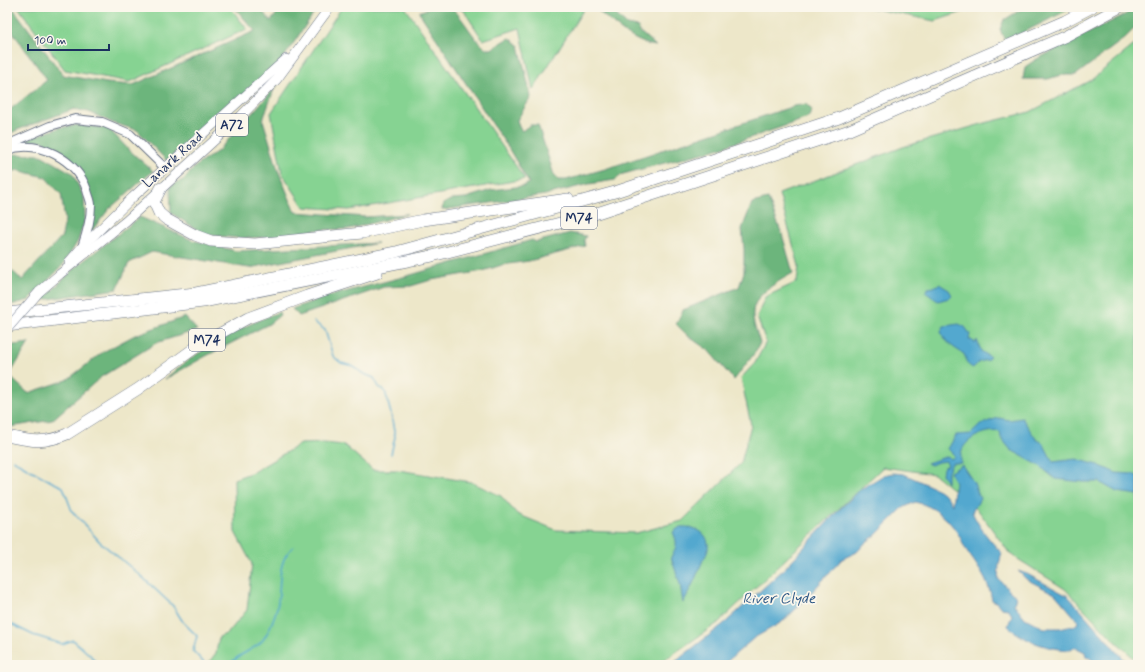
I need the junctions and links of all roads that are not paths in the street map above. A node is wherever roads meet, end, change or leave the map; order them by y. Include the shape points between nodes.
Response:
1 (330, 7) edge
2 (1092, 7) edge
3 (1120, 7) edge
4 (309, 37) junction
5 (7, 145) edge
6 (7, 150) edge
7 (165, 168) junction
8 (165, 185) junction
9 (615, 192) junction
10 (145, 203) junction
11 (159, 213) junction
12 (91, 238) junction
13 (82, 247) junction
14 (421, 258) junction
15 (60, 274) junction
16 (7, 313) edge
17 (7, 328) edge
18 (7, 436) edge

1 - 4 main road, Lanark Road / A72
2 - 9 highway, M74 via 839,118
3 - 14 highway, M74 via 1066,36 847,131 591,215
4 - 7 main road, Lanark Road / A72 via 274,72
4 - 8 main road, Lanark Road / A72 via 277,79 246,111
5 - 7 street via 50,126 75,119 102,122 130,134
6 - 13 street via 32,146 46,150 69,163 84,183 91,203 90,224
7 - 8 main road
7 - 12 main road, Lanark Road / A72
8 - 10 main road, Lanark Road / A72
8 - 11 highway via 154,202
9 - 11 highway, M74 via 423,220 362,232 256,244 211,241 187,231
9 - 16 highway, M74 via 396,252 203,291
10 - 11 highway, M74
10 - 12 main road, A72 via 136,201
10 - 15 main road, Lanark Road / A72
12 - 13 main road, Lanark Road / A72
13 - 15 main road, Lanark Road / A72
14 - 17 highway, M74 via 203,302
14 - 18 highway, M74 via 248,318 199,345 138,389 67,434 43,441
15 - 17 main road, Lanark Road / A72, bridge via 39,292

